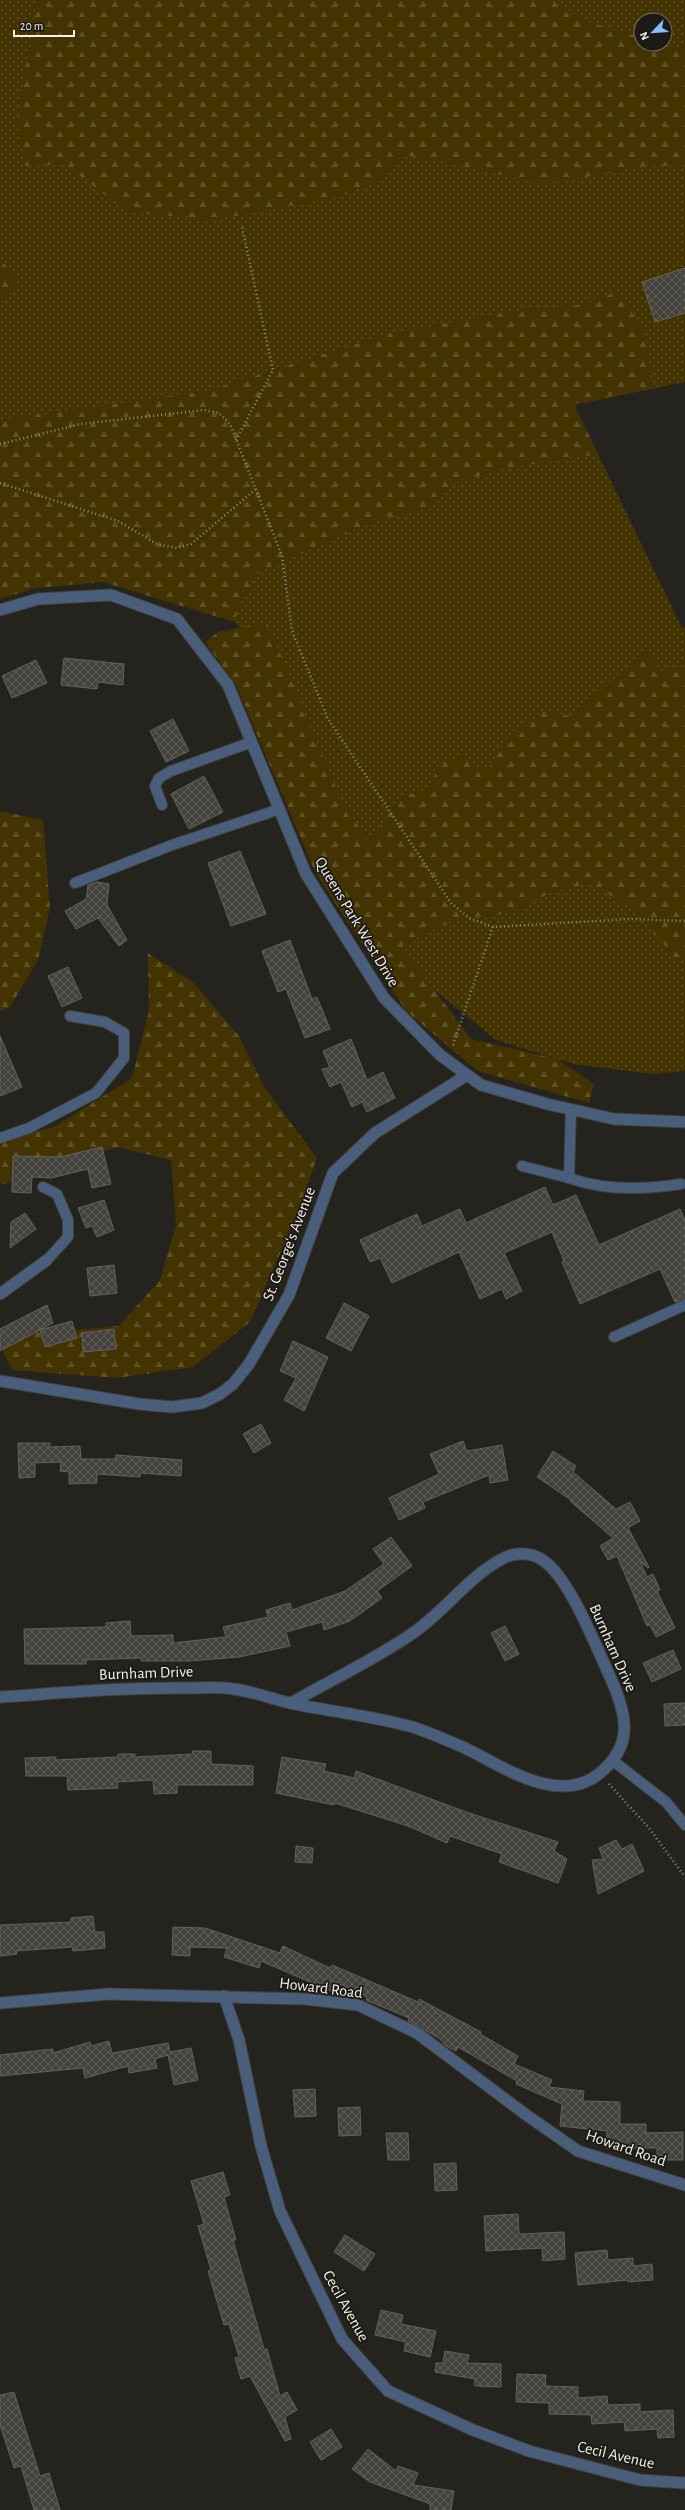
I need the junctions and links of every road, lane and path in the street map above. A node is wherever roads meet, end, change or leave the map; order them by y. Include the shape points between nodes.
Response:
1 (242, 227) dead end
2 (236, 440) junction
3 (0, 444) edge
4 (0, 483) edge
5 (256, 489) junction
6 (0, 610) edge
7 (252, 742) junction
8 (162, 805) dead end
9 (280, 809) junction
10 (75, 883) dead end
11 (685, 921) edge
12 (493, 927) junction
13 (70, 1016) dead end
14 (448, 1061) junction
15 (467, 1075) junction
16 (571, 1110) junction
17 (685, 1122) edge
18 (0, 1138) edge
19 (522, 1166) dead end
20 (569, 1178) junction
21 (681, 1184) dead end
22 (43, 1187) dead end
23 (47, 1260) joint
24 (0, 1294) edge
25 (685, 1305) edge
26 (614, 1337) dead end
27 (0, 1381) edge
28 (0, 1697) edge
29 (290, 1703) junction
30 (612, 1760) junction
31 (600, 1774) junction
32 (685, 1825) edge
33 (685, 1877) edge
34 (224, 1996) junction
35 (0, 2003) edge
36 (685, 2185) edge
37 (685, 2483) edge

1 - 2 path via 273,370
2 - 3 path via 230,424 219,413 204,410 81,424
2 - 5 path
4 - 5 path via 118,521 157,544 177,548 192,544
5 - 12 path via 282,556 292,631 328,719 451,903 469,918
6 - 7 street, Queens Park West Drive via 38,598 111,595 177,619 228,685
7 - 8 lane via 171,771 159,778 156,786
7 - 9 street, Queens Park West Drive
9 - 10 lane via 172,845
9 - 14 street, Queens Park West Drive via 306,874 384,998
11 - 12 path via 629,920
12 - 14 path
13 - 18 lane via 105,1022 124,1032 124,1058 96,1093 29,1128
14 - 15 street, Queens Park West Drive
15 - 16 street, Queens Park West Drive via 481,1086
15 - 27 street, St. George's Avenue via 374,1133 333,1173 289,1295 249,1364 233,1384 220,1394 202,1403 172,1407 117,1401
16 - 17 street, Queens Park West Drive via 614,1119
16 - 20 lane
19 - 20 lane
20 - 21 lane via 584,1183 622,1188 653,1188
22 - 23 lane via 57,1194 68,1220 68,1237
23 - 24 street
25 - 26 lane
28 - 29 street, Burnham Drive via 152,1687 232,1688
29 - 30 street, Burnham Drive via 413,1633 483,1572 505,1557 526,1553 542,1560 558,1576 574,1601 619,1696 626,1730 618,1754
29 - 31 street, Burnham Drive via 377,1718 419,1729 466,1749 501,1769 548,1785 570,1785
30 - 31 street, Burnham Drive
30 - 32 lane via 666,1802
31 - 33 path via 649,1828
34 - 35 street, Howard Road via 109,1994
34 - 36 street, Howard Road via 305,1999 358,2005 417,2033 578,2151
34 - 37 street, Cecil Avenue via 239,2040 261,2146 280,2211 342,2339 388,2391 429,2411 529,2451 640,2480

